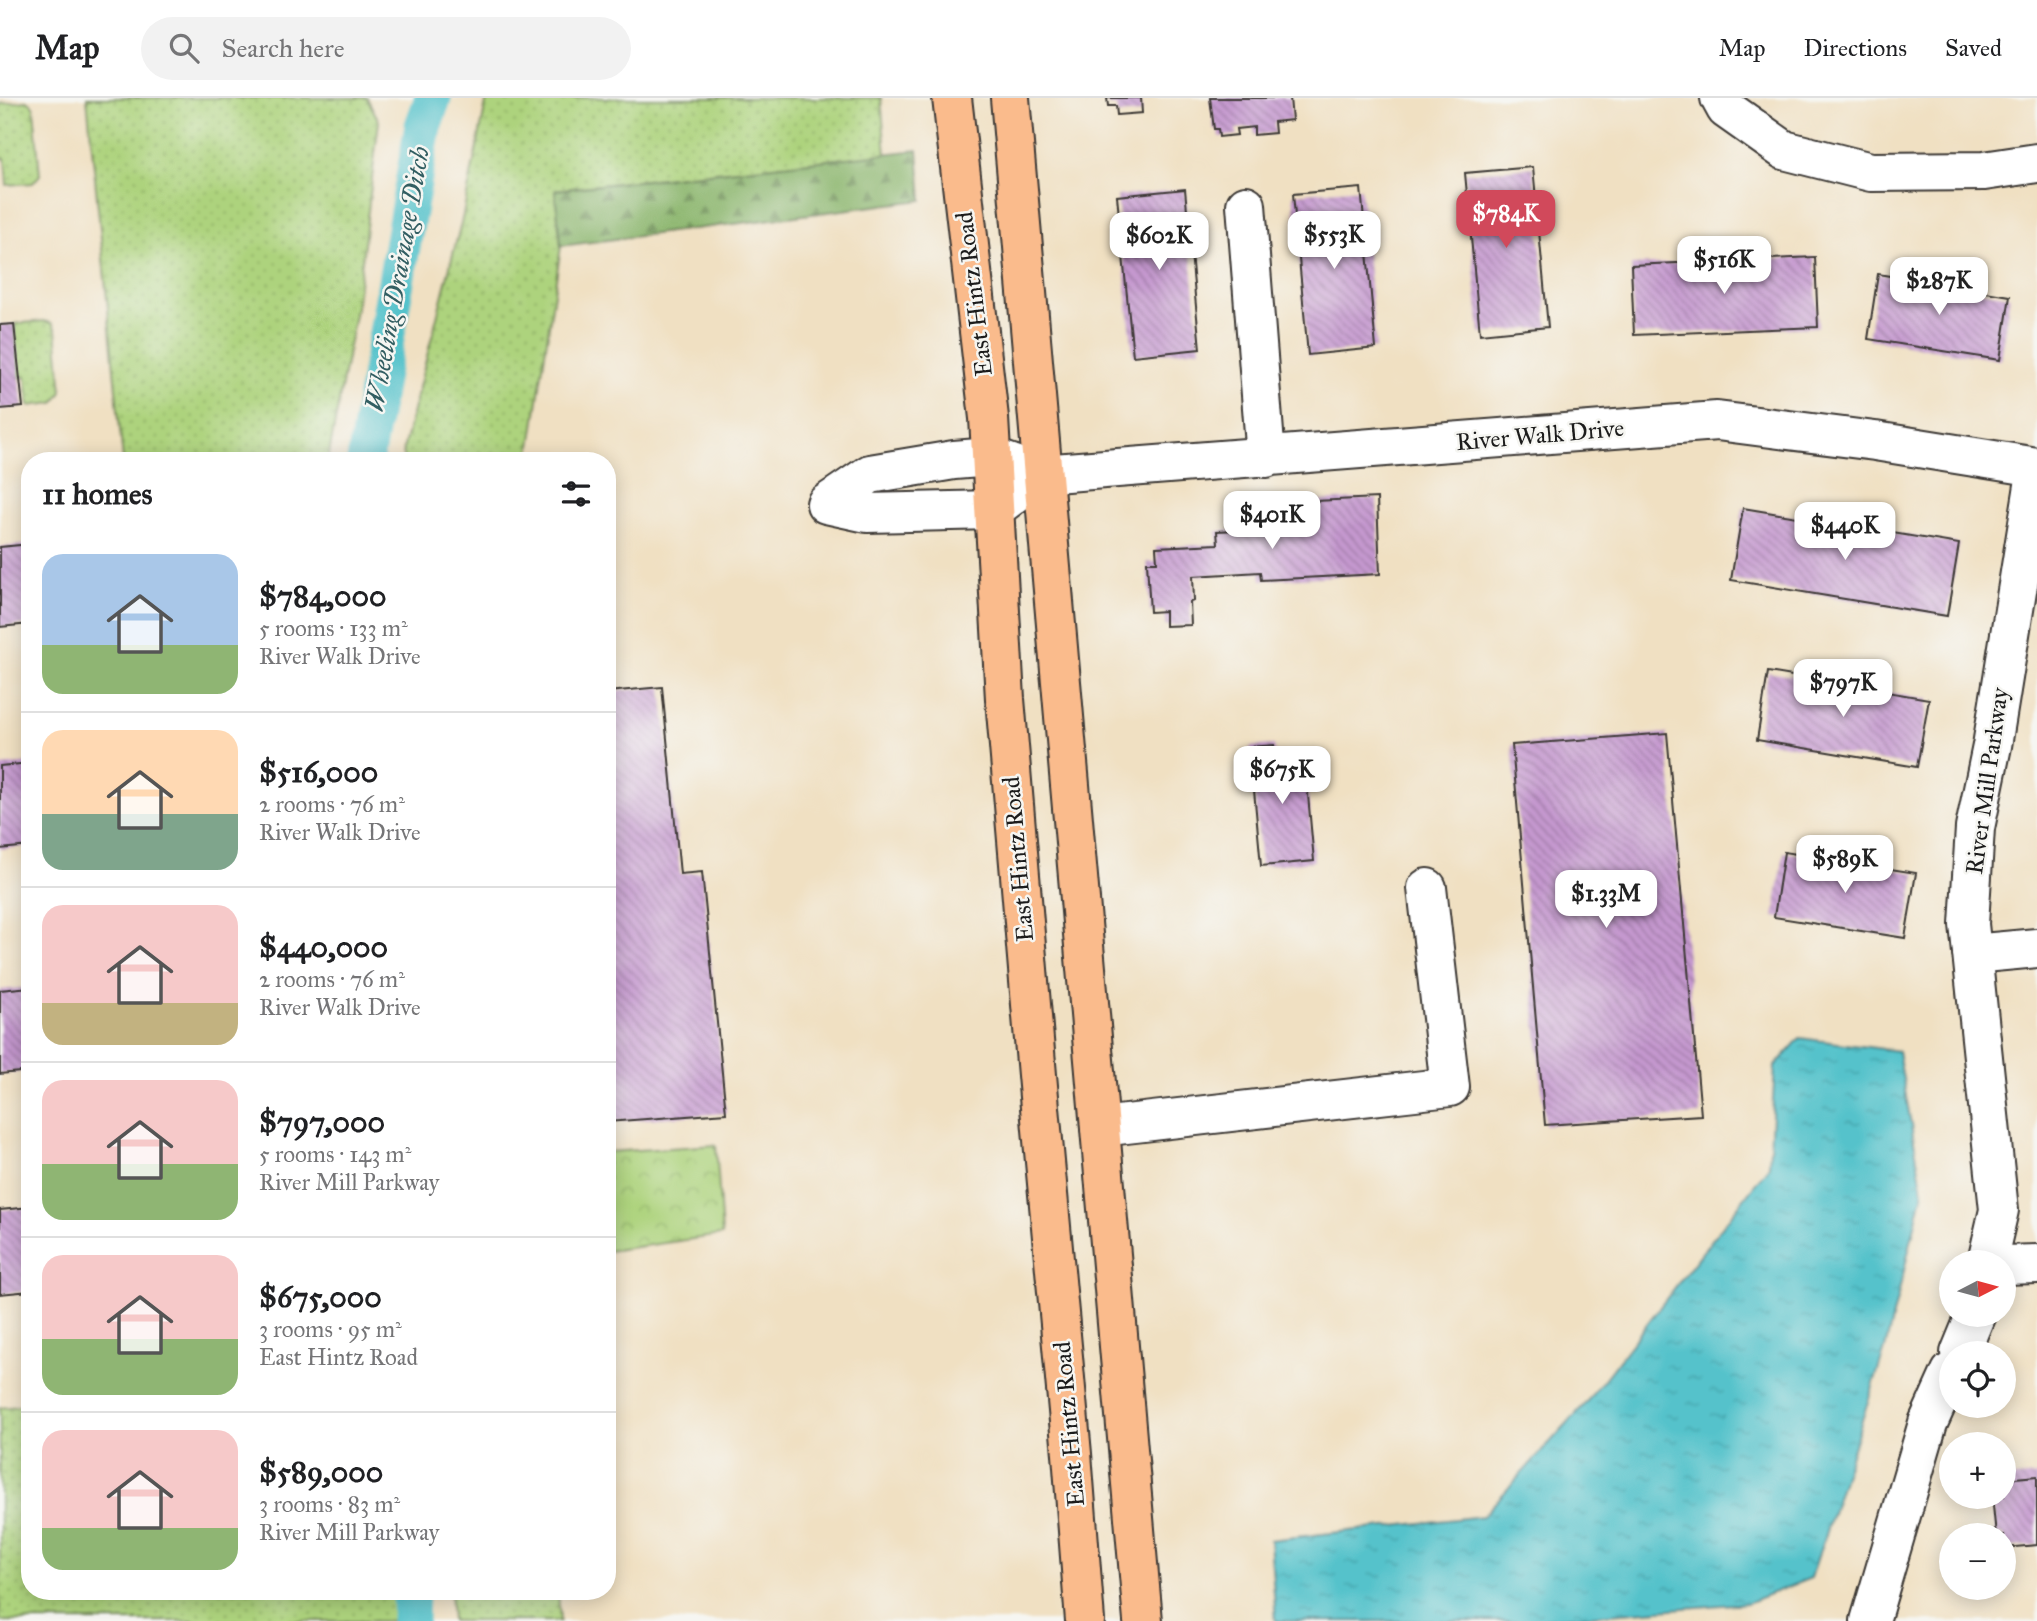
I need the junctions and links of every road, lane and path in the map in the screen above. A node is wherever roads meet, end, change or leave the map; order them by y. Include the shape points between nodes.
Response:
1 (952, 98) edge
2 (1010, 98) edge
3 (1720, 98) edge
4 (2037, 163) edge
5 (1245, 205) dead end
6 (991, 457) junction
7 (1266, 458) junction
8 (2037, 467) edge
9 (1041, 474) junction
10 (993, 510) junction
11 (1427, 888) dead end
12 (2037, 948) edge
13 (1972, 954) junction
14 (1100, 1127) junction
15 (1990, 1250) edge
16 (2037, 1264) edge
17 (2016, 1265) edge
18 (1939, 1399) edge
19 (1085, 1621) edge
20 (1143, 1621) edge
21 (1870, 1621) edge

1 - 6 main road, East Hintz Road
2 - 9 main road, East Hintz Road
3 - 4 street via 1726,109 1784,150 1871,172 1984,171
5 - 7 street
6 - 9 street
6 - 10 main road, East Hintz Road
6 - 10 street via 870,474 827,504 867,513
7 - 8 street, River Walk Drive via 1717,421
7 - 9 street, River Walk Drive
8 - 13 street, River Mill Parkway via 1975,828 1969,924
9 - 10 street
9 - 14 main road, East Hintz Road
10 - 19 main road, East Hintz Road via 1007,727
11 - 14 street via 1450,1087
12 - 13 street
13 - 15 street, River Mill Parkway via 1999,1210
14 - 20 main road, East Hintz Road
16 - 17 street
18 - 21 street

